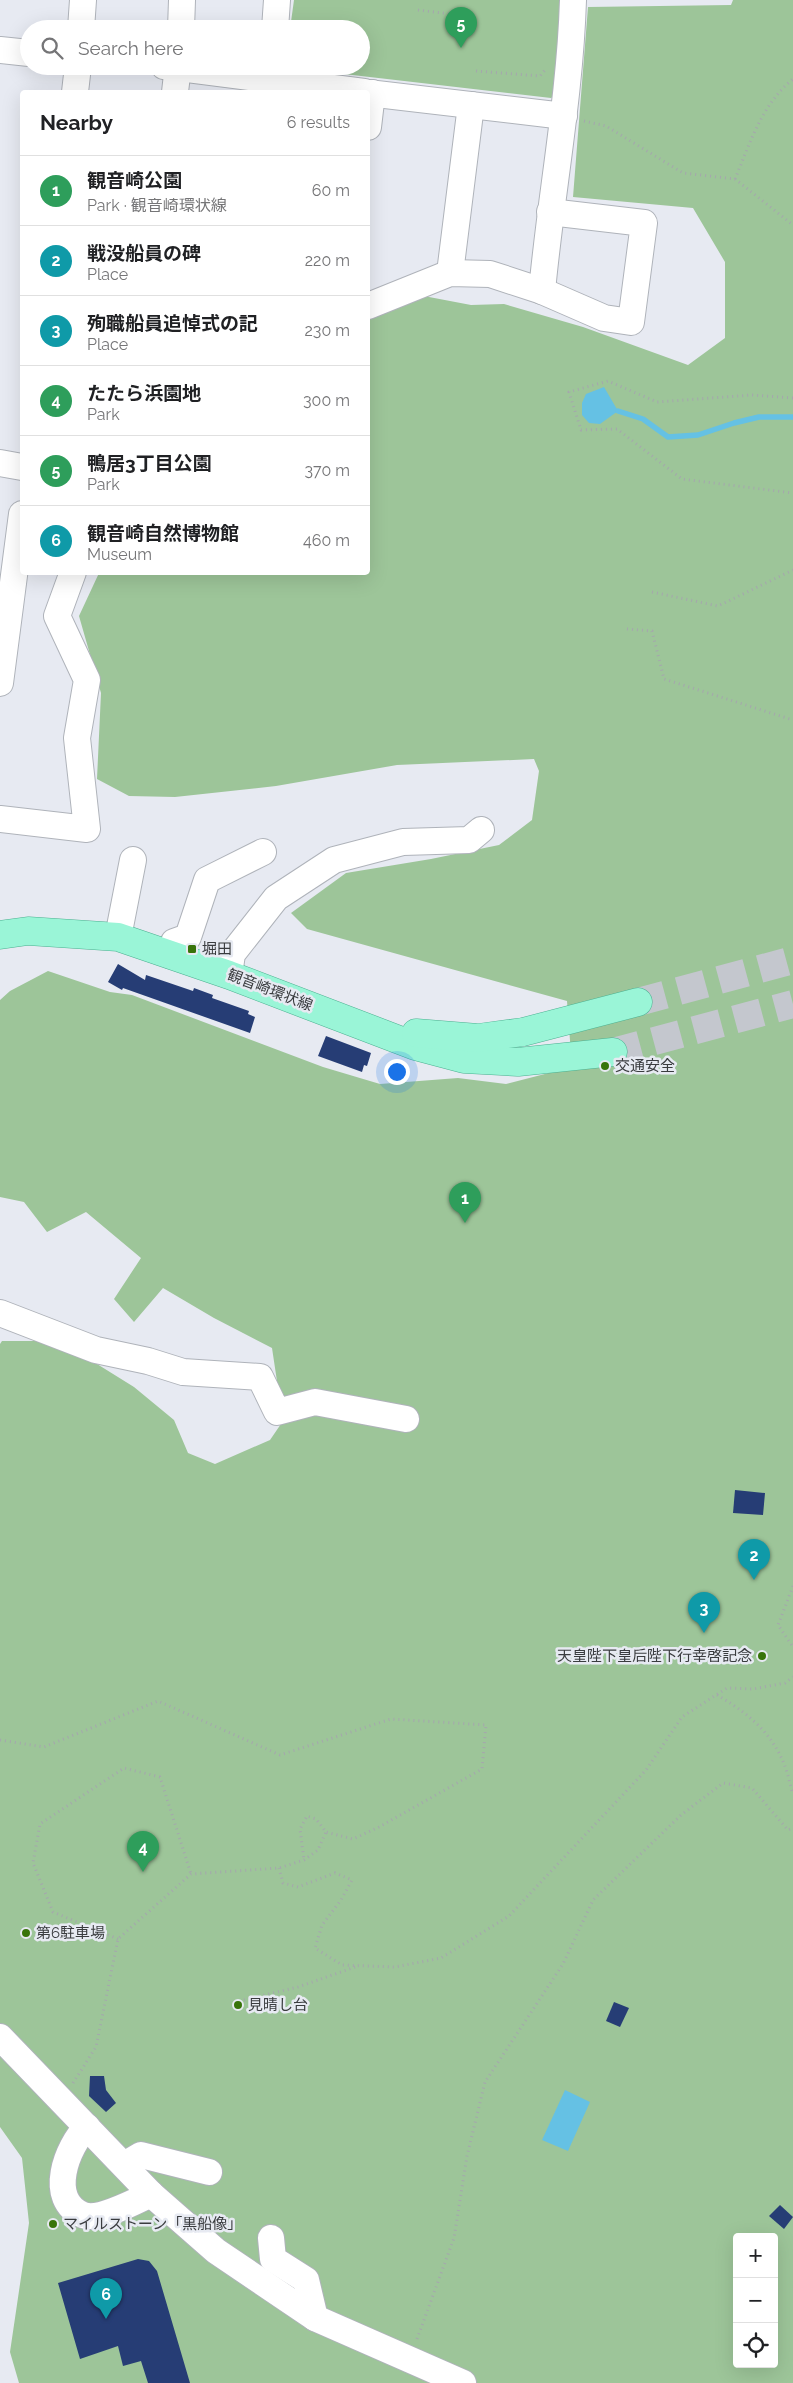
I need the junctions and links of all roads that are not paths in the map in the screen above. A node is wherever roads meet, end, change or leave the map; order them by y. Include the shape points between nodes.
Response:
1 (83, 0) edge
2 (182, 0) edge
3 (277, 0) edge
4 (573, 0) edge
5 (82, 20) edge
6 (181, 20) edge
7 (276, 20) edge
8 (0, 50) edge
9 (20, 52) edge
10 (77, 75) edge
11 (202, 75) edge
12 (271, 80) edge
13 (75, 90) edge
14 (346, 90) edge
15 (370, 93) edge
16 (471, 105) junction
17 (564, 116) junction
18 (550, 212) junction
19 (450, 273) junction
20 (542, 291) junction
21 (370, 305) edge
22 (0, 463) edge
23 (20, 467) edge
24 (20, 529) edge
25 (72, 575) edge
26 (0, 683) edge
27 (0, 819) edge
28 (482, 830) dead end
29 (263, 852) dead end
30 (133, 860) dead end
31 (0, 935) edge
32 (118, 937) junction
33 (170, 955) junction
34 (229, 974) junction
35 (638, 1002) tunnel mouth
36 (363, 1026) junction
37 (613, 1052) tunnel mouth
38 (0, 1313) edge
39 (406, 1419) dead end
40 (0, 2038) edge
41 (87, 2127) junction
42 (124, 2166) junction
43 (209, 2172) dead end
44 (152, 2194) junction
45 (270, 2238) dead end
46 (315, 2318) junction
47 (463, 2383) edge

1 - 5 street
2 - 6 street
3 - 7 street
4 - 17 street
8 - 9 street
10 - 13 street
11 - 12 street
12 - 14 street
15 - 16 street
16 - 17 street
16 - 19 street
17 - 18 street
18 - 20 street
18 - 20 street via 644,223 631,322 604,318
19 - 20 street via 490,274
19 - 21 street
22 - 23 street
24 - 26 street
25 - 27 street via 57,616 87,680 78,738 87,830
28 - 34 street via 469,840 404,842 334,860 276,898 232,954
29 - 33 street via 207,880 188,937 174,942
30 - 32 street
31 - 32 main road, 観音崎環状線 via 28,931
32 - 33 main road, 観音崎環状線
33 - 34 main road, 観音崎環状線
34 - 36 main road, 観音崎環状線
35 - 36 main road, 観音崎環状線 via 523,1032 478,1038
36 - 37 main road, 観音崎環状線 via 415,1046 464,1059 518,1062
38 - 39 street via 96,1350 148,1360 183,1372 260,1377 277,1412 315,1402
40 - 41 street
41 - 42 street
41 - 44 street via 68,2153 63,2172 63,2192 71,2206 84,2215 98,2216
42 - 43 street via 141,2155
42 - 44 street
44 - 46 street via 216,2252
45 - 46 street via 273,2259 306,2280
46 - 47 street

